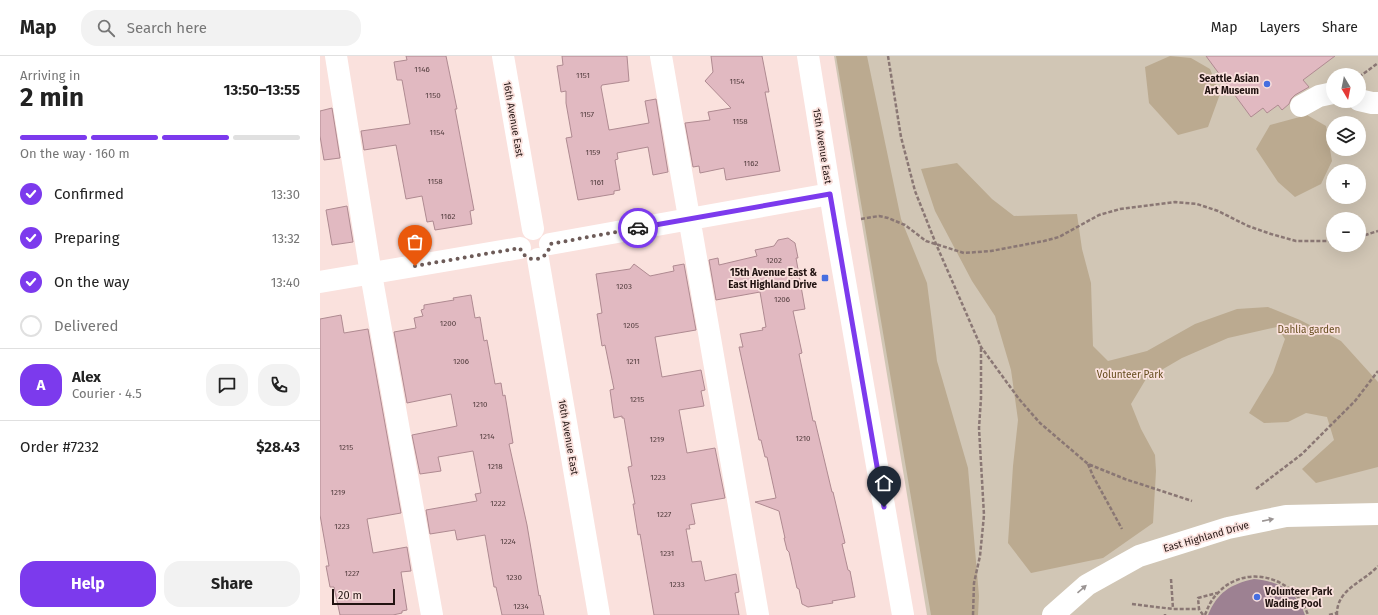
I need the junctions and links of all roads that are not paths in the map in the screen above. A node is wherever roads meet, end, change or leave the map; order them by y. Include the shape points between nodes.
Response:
1 (336, 56) edge
2 (503, 56) edge
3 (662, 56) edge
4 (808, 56) edge
5 (1326, 94) edge
6 (1366, 102) edge
7 (1378, 103) edge
8 (1301, 106) dead end
9 (830, 194) junction
10 (689, 219) junction
11 (532, 229) junction
12 (520, 248) junction
13 (544, 251) junction
14 (371, 274) junction
15 (320, 282) edge
16 (1378, 514) edge
17 (432, 615) edge
18 (599, 615) edge
19 (758, 615) edge
20 (903, 615) edge
21 (1053, 615) edge

1 - 14 street
2 - 11 street, 16th Avenue East
3 - 10 street
4 - 9 street, 15th Avenue East
5 - 8 street
6 - 7 street
9 - 10 street
9 - 20 street, 15th Avenue East
10 - 13 street
10 - 19 street
11 - 12 street via 522,236
11 - 13 street via 540,230 548,237
12 - 13 street via 527,258
12 - 14 street
13 - 18 street, 16th Avenue East
14 - 15 street
14 - 17 street
21 -> 16 street, East Highland Drive via 1087,585 1139,556 1228,528 1286,516

